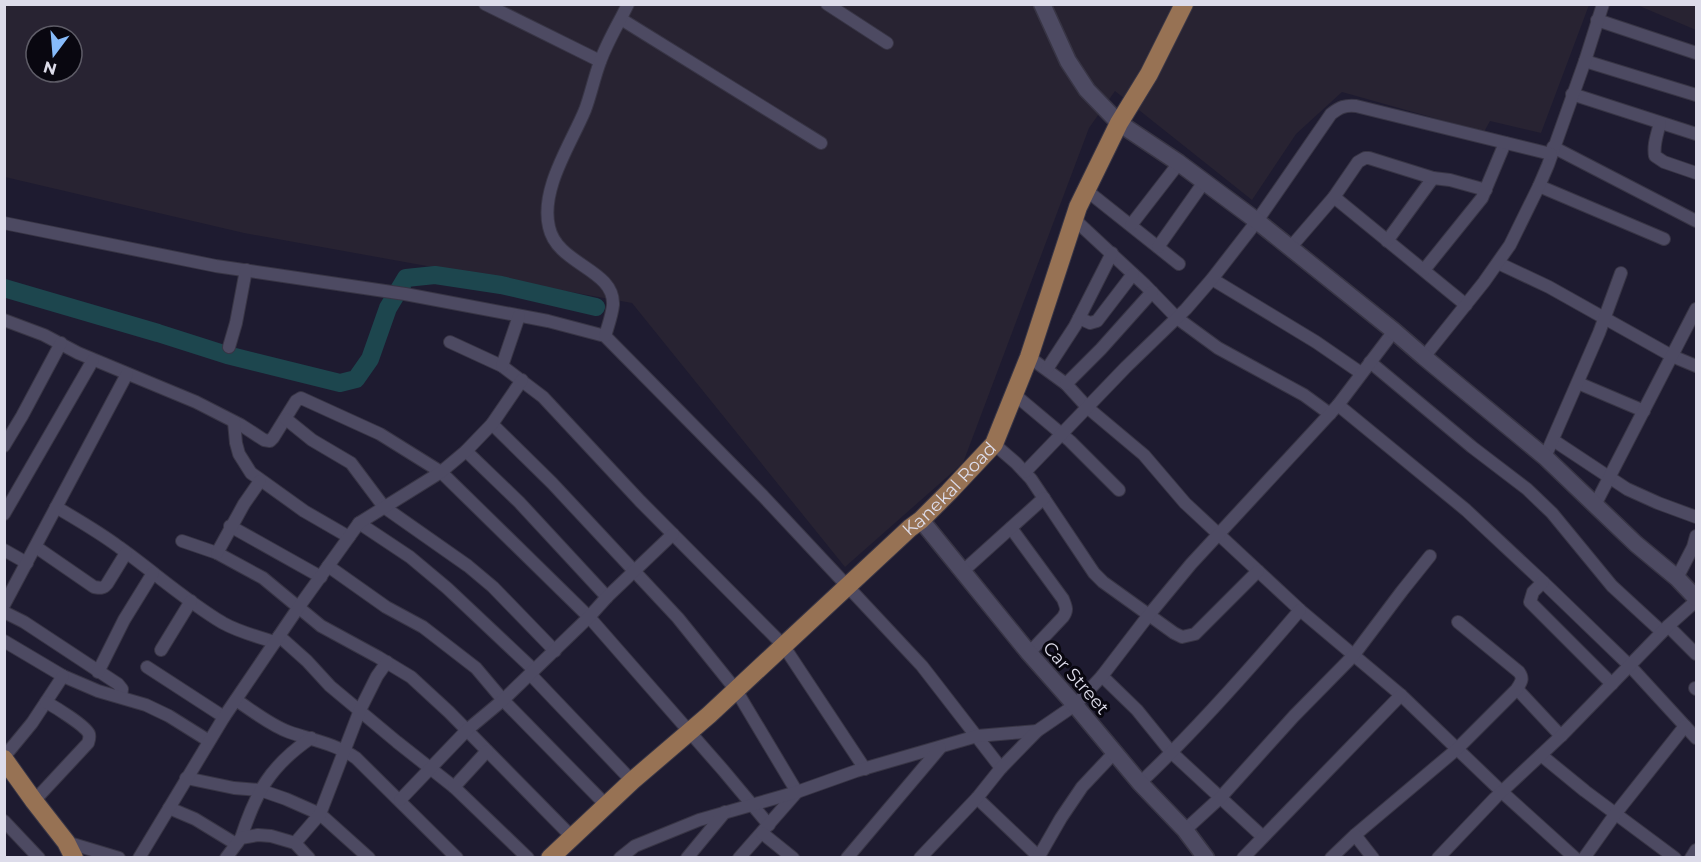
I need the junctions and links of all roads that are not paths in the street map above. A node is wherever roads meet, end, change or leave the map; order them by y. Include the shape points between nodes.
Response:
1 (485, 4) edge
2 (628, 4) edge
3 (827, 4) edge
4 (1042, 4) edge
5 (1184, 4) edge
6 (1603, 4) edge
7 (621, 19) junction
8 (1597, 20) junction
9 (887, 43) dead end
10 (1696, 53) edge
11 (600, 61) junction
12 (1585, 61) junction
13 (1572, 94) junction
14 (1696, 95) edge
15 (1119, 123) junction
16 (1660, 123) junction
17 (1696, 135) edge
18 (821, 143) dead end
19 (1505, 143) junction
20 (1552, 151) junction
21 (1179, 163) junction
22 (1696, 173) edge
23 (1433, 178) junction
24 (1204, 182) junction
25 (1539, 186) junction
26 (1086, 190) junction
27 (1486, 190) junction
28 (1334, 197) junction
29 (1074, 219) junction
30 (1257, 221) junction
31 (1696, 221) edge
32 (4, 223) edge
33 (1131, 225) junction
34 (1664, 238) dead end
35 (1388, 241) junction
36 (1158, 247) junction
37 (1290, 248) junction
38 (1112, 253) junction
39 (1498, 263) junction
40 (1179, 264) dead end
41 (246, 270) junction
42 (1424, 270) junction
43 (1621, 273) dead end
44 (1133, 274) junction
45 (1212, 279) junction
46 (1152, 292) junction
47 (1466, 305) junction
48 (1696, 309) edge
49 (519, 316) junction
50 (1079, 318) junction
51 (1177, 318) junction
52 (1605, 318) junction
53 (4, 320) edge
54 (1394, 331) junction
55 (605, 336) junction
56 (450, 342) dead end
57 (61, 343) junction
58 (229, 347) dead end
59 (1672, 356) junction
60 (1029, 357) junction
61 (1424, 357) junction
62 (93, 360) junction
63 (1370, 363) junction
64 (502, 366) junction
65 (1696, 366) edge
66 (1047, 369) junction
67 (1361, 373) junction
68 (127, 374) junction
69 (522, 380) junction
70 (1578, 383) junction
71 (1066, 384) junction
72 (1014, 394) junction
73 (1088, 408) junction
74 (1334, 409) junction
75 (1644, 411) junction
76 (286, 419) junction
77 (234, 422) junction
78 (492, 424) junction
79 (1061, 434) junction
80 (1553, 440) junction
81 (994, 444) junction
82 (4, 446) edge
83 (466, 451) junction
84 (1545, 457) junction
85 (441, 472) junction
86 (1025, 472) junction
87 (1610, 477) junction
88 (260, 481) junction
89 (1119, 490) dead end
90 (1044, 498) junction
91 (1595, 505) junction
92 (57, 507) junction
93 (384, 507) junction
94 (4, 514) edge
95 (1696, 517) edge
96 (921, 520) junction
97 (359, 523) junction
98 (230, 526) junction
99 (1011, 528) junction
100 (673, 534) junction
101 (1219, 534) junction
102 (1696, 536) edge
103 (349, 537) junction
104 (182, 541) dead end
105 (36, 547) junction
106 (4, 550) edge
107 (126, 553) junction
108 (217, 553) junction
109 (1430, 556) dead end
110 (27, 563) junction
111 (324, 571) junction
112 (633, 571) junction
113 (963, 571) junction
114 (1258, 572) junction
115 (153, 573) junction
116 (1677, 578) junction
117 (1543, 582) junction
118 (848, 587) junction
119 (607, 597) junction
120 (1696, 600) edge
121 (191, 601) junction
122 (4, 605) edge
123 (298, 608) junction
124 (1300, 610) junction
125 (4, 612) edge
126 (1148, 616) junction
127 (589, 617) junction
128 (1458, 622) dead end
129 (1665, 629) junction
130 (277, 639) junction
131 (4, 641) edge
132 (783, 645) junction
133 (161, 650) dead end
134 (555, 651) junction
135 (1029, 653) junction
136 (1696, 654) edge
137 (1353, 656) junction
138 (387, 662) junction
139 (1630, 666) junction
140 (147, 667) dead end
141 (98, 672) junction
142 (532, 672) junction
143 (63, 676) junction
144 (1102, 676) junction
145 (1612, 684) junction
146 (1517, 689) junction
147 (736, 690) junction
148 (1401, 695) junction
149 (121, 698) junction
150 (236, 700) junction
151 (503, 700) junction
152 (46, 702) junction
153 (1075, 705) junction
154 (360, 710) junction
155 (224, 717) junction
156 (1685, 726) junction
157 (467, 730) junction
158 (689, 731) junction
159 (1037, 731) junction
160 (978, 736) junction
161 (1561, 736) junction
162 (311, 738) junction
163 (1696, 738) edge
164 (209, 741) junction
165 (941, 747) junction
166 (1457, 749) junction
167 (345, 750) junction
168 (487, 751) junction
169 (1171, 752) junction
170 (1114, 753) junction
171 (1541, 755) junction
172 (4, 758) edge
173 (431, 767) junction
174 (1001, 768) junction
175 (865, 769) junction
176 (186, 778) junction
177 (632, 781) junction
178 (1140, 783) junction
179 (454, 787) junction
180 (260, 790) junction
181 (797, 792) junction
182 (1502, 792) junction
183 (1221, 797) junction
184 (977, 798) junction
185 (400, 800) junction
186 (34, 801) junction
187 (751, 804) junction
188 (606, 805) junction
189 (169, 808) junction
190 (725, 812) junction
191 (1616, 813) junction
192 (320, 814) junction
193 (4, 821) edge
194 (765, 829) junction
195 (1185, 830) junction
196 (1355, 835) junction
197 (572, 837) junction
198 (1263, 837) junction
199 (238, 841) junction
200 (295, 843) junction
201 (70, 850) edge
202 (1696, 850) edge
203 (792, 857) edge
204 (1039, 857) edge
205 (39, 858) edge
206 (119, 858) edge
207 (139, 858) edge
208 (226, 858) edge
209 (309, 858) edge
210 (369, 858) edge
211 (458, 858) edge
212 (528, 858) edge
213 (550, 858) edge
214 (620, 858) edge
215 (687, 858) edge
216 (740, 858) edge
217 (847, 858) edge
218 (920, 858) edge
219 (1206, 858) edge
220 (1243, 858) edge
221 (1331, 858) edge
222 (1373, 858) edge
223 (1438, 858) edge
224 (1575, 858) edge
225 (1584, 858) edge
226 (1675, 858) edge
227 (1691, 858) edge

1 - 11 street
2 - 7 street
3 - 9 street
4 - 15 street via 1080,81
5 - 15 main road, Kanekal Road
6 - 8 street
7 - 11 street
7 - 18 street
8 - 10 street
8 - 12 street
11 - 55 street via 585,109 552,185 548,210 554,242 602,279 611,291 613,304
12 - 13 street
12 - 14 street
13 - 16 street
13 - 20 street
15 - 21 street
15 - 26 main road, Kanekal Road
16 - 17 street
16 - 22 street via 1655,156
19 - 20 street
19 - 27 street
19 - 30 street via 1356,106 1339,107
20 - 25 street
20 - 31 street
21 - 24 street
21 - 33 street
23 - 27 street
23 - 28 street via 1365,158
23 - 35 street
24 - 30 street
24 - 36 street
25 - 34 street
25 - 39 street
26 - 29 main road, Kanekal Road
26 - 33 street
27 - 42 street
28 - 35 street
28 - 37 street
29 - 38 street
29 - 60 main road, Kanekal Road
30 - 37 street
30 - 45 street
32 - 41 street
33 - 36 street
35 - 42 street
36 - 40 street
37 - 54 street
38 - 44 street
38 - 50 street
39 - 47 street
39 - 52 street
41 - 49 street
41 - 58 street
42 - 47 street
43 - 52 street
44 - 46 street
44 - 50 street via 1097,321 1090,323
45 - 51 street
45 - 67 street
46 - 51 street
46 - 71 street
47 - 61 street
48 - 59 street
49 - 55 street
49 - 64 street
50 - 66 street
51 - 73 street
51 - 74 street via 1218,348
52 - 59 street
52 - 70 street
53 - 57 street
54 - 61 street
54 - 63 street
55 - 118 street
56 - 64 street
57 - 62 street
57 - 82 street
59 - 65 street
59 - 75 street
60 - 66 street
60 - 72 main road, Kanekal Road
61 - 84 street
62 - 68 street
62 - 94 street
63 - 67 street
63 - 129 street via 1527,489 1612,586
64 - 69 street
66 - 71 street
67 - 74 street
68 - 77 street
68 - 92 street
69 - 78 street
69 - 100 street via 543,397
70 - 75 street
70 - 80 street
71 - 73 street
72 - 79 street
72 - 81 main road, Kanekal Road
73 - 79 street
73 - 101 street via 1144,455 1185,503
74 - 101 street
74 - 117 street via 1466,510
75 - 87 street
76 - 77 street via 270,441
76 - 85 street via 301,398 380,434
76 - 93 street via 351,463
77 - 88 street via 239,454
78 - 83 street
78 - 112 street
79 - 86 street
79 - 89 street
80 - 84 street
80 - 87 street
81 - 86 street
81 - 96 main road, Kanekal Road
83 - 85 street
83 - 119 street
84 - 91 street
85 - 93 street
85 - 127 street
86 - 90 street
87 - 91 street
87 - 95 street via 1627,489
88 - 98 street
88 - 103 street
90 - 99 street
90 - 126 street via 1094,573
91 - 116 street
92 - 105 street
92 - 107 street
93 - 97 street
93 - 134 street via 493,587
96 - 113 street, Car Street
96 - 118 main road, Kanekal Road
97 - 103 street
97 - 142 street via 428,572
98 - 108 street
98 - 111 street
99 - 113 street
99 - 135 street via 1063,599 1067,612
100 - 112 street
100 - 132 street
101 - 114 street
101 - 126 street
102 - 116 street
103 - 111 street
104 - 108 street
105 - 107 street via 100,588 107,584
105 - 110 street
106 - 110 street
107 - 115 street
108 - 123 street via 263,578
109 - 137 street
110 - 122 street
111 - 123 street
111 - 151 street via 423,627 476,668
112 - 119 street
112 - 147 street via 678,618
113 - 135 street, Car Street
114 - 124 street
114 - 126 street via 1196,634 1182,637
115 - 121 street
115 - 141 street
116 - 120 street
117 - 139 street
117 - 145 street via 1530,602
118 - 132 main road, Kanekal Road
118 - 160 street via 922,666
119 - 127 street
120 - 129 street
121 - 130 street via 244,633
121 - 133 street
123 - 130 street
123 - 138 street via 321,626
124 - 137 street
124 - 169 street
125 - 141 street
126 - 144 street
127 - 134 street
127 - 158 street
128 - 146 street via 1519,672 1522,681
129 - 136 street
129 - 139 street
130 - 150 street
130 - 154 street
131 - 143 street
132 - 147 main road, Kanekal Road
132 - 175 street
134 - 142 street
135 - 153 street, Car Street
137 - 148 street
137 - 183 street
138 - 154 street
138 - 157 street via 411,677
139 - 145 street
139 - 156 street
140 - 155 street
141 - 149 street via 121,686
142 - 151 street
142 - 177 street
143 - 149 street
143 - 152 street
144 - 153 street
144 - 169 street via 1137,710
145 - 161 street
146 - 161 street
146 - 166 street
147 - 158 main road, Kanekal Road
147 - 181 street
148 - 166 street
148 - 198 street
149 - 164 street via 169,716
150 - 155 street
150 - 162 street via 273,725
151 - 157 street
151 - 188 street
152 - 172 street
152 - 186 street via 82,727 89,738
153 - 159 street
153 - 170 street, Car Street
154 - 167 street
154 - 173 street
155 - 164 street
156 - 163 street
156 - 191 street
157 - 168 street
157 - 173 street
158 - 177 main road, Kanekal Road
158 - 187 street
159 - 160 street
159 - 174 street
160 - 165 street
160 - 174 street
161 - 171 street
162 - 167 street
162 - 180 street via 277,765
164 - 176 street
165 - 175 street
165 - 217 street
166 - 182 street
166 - 196 street
167 - 185 street
167 - 192 street
168 - 179 street
168 - 197 street
169 - 178 street
169 - 183 street
170 - 178 street, Car Street
170 - 204 street via 1082,787
171 - 182 street
171 - 191 street
172 - 186 main road
173 - 179 street
173 - 185 street
174 - 184 street
175 - 181 street
176 - 180 street
176 - 189 street
177 - 188 main road, Kanekal Road
178 - 195 street, Car Street
179 - 212 street
180 - 192 street
180 - 199 street
181 - 187 street
181 - 194 street
182 - 223 street
182 - 224 street
183 - 195 street
183 - 198 street
184 - 204 street
184 - 218 street
185 - 211 street
186 - 201 main road
187 - 190 street
187 - 194 street
188 - 197 main road, Kanekal Road
189 - 199 street
189 - 207 street
190 - 214 street via 635,846
190 - 215 street
191 - 225 street
191 - 226 street
192 - 200 street
192 - 210 street
193 - 205 street
194 - 203 street
194 - 216 street
195 - 219 street, Car Street
196 - 221 street
196 - 222 street
197 - 213 main road, Kanekal Road
198 - 220 street
199 - 200 street via 258,835
199 - 208 street
200 - 209 street
201 - 206 street via 108,853
202 - 227 street

